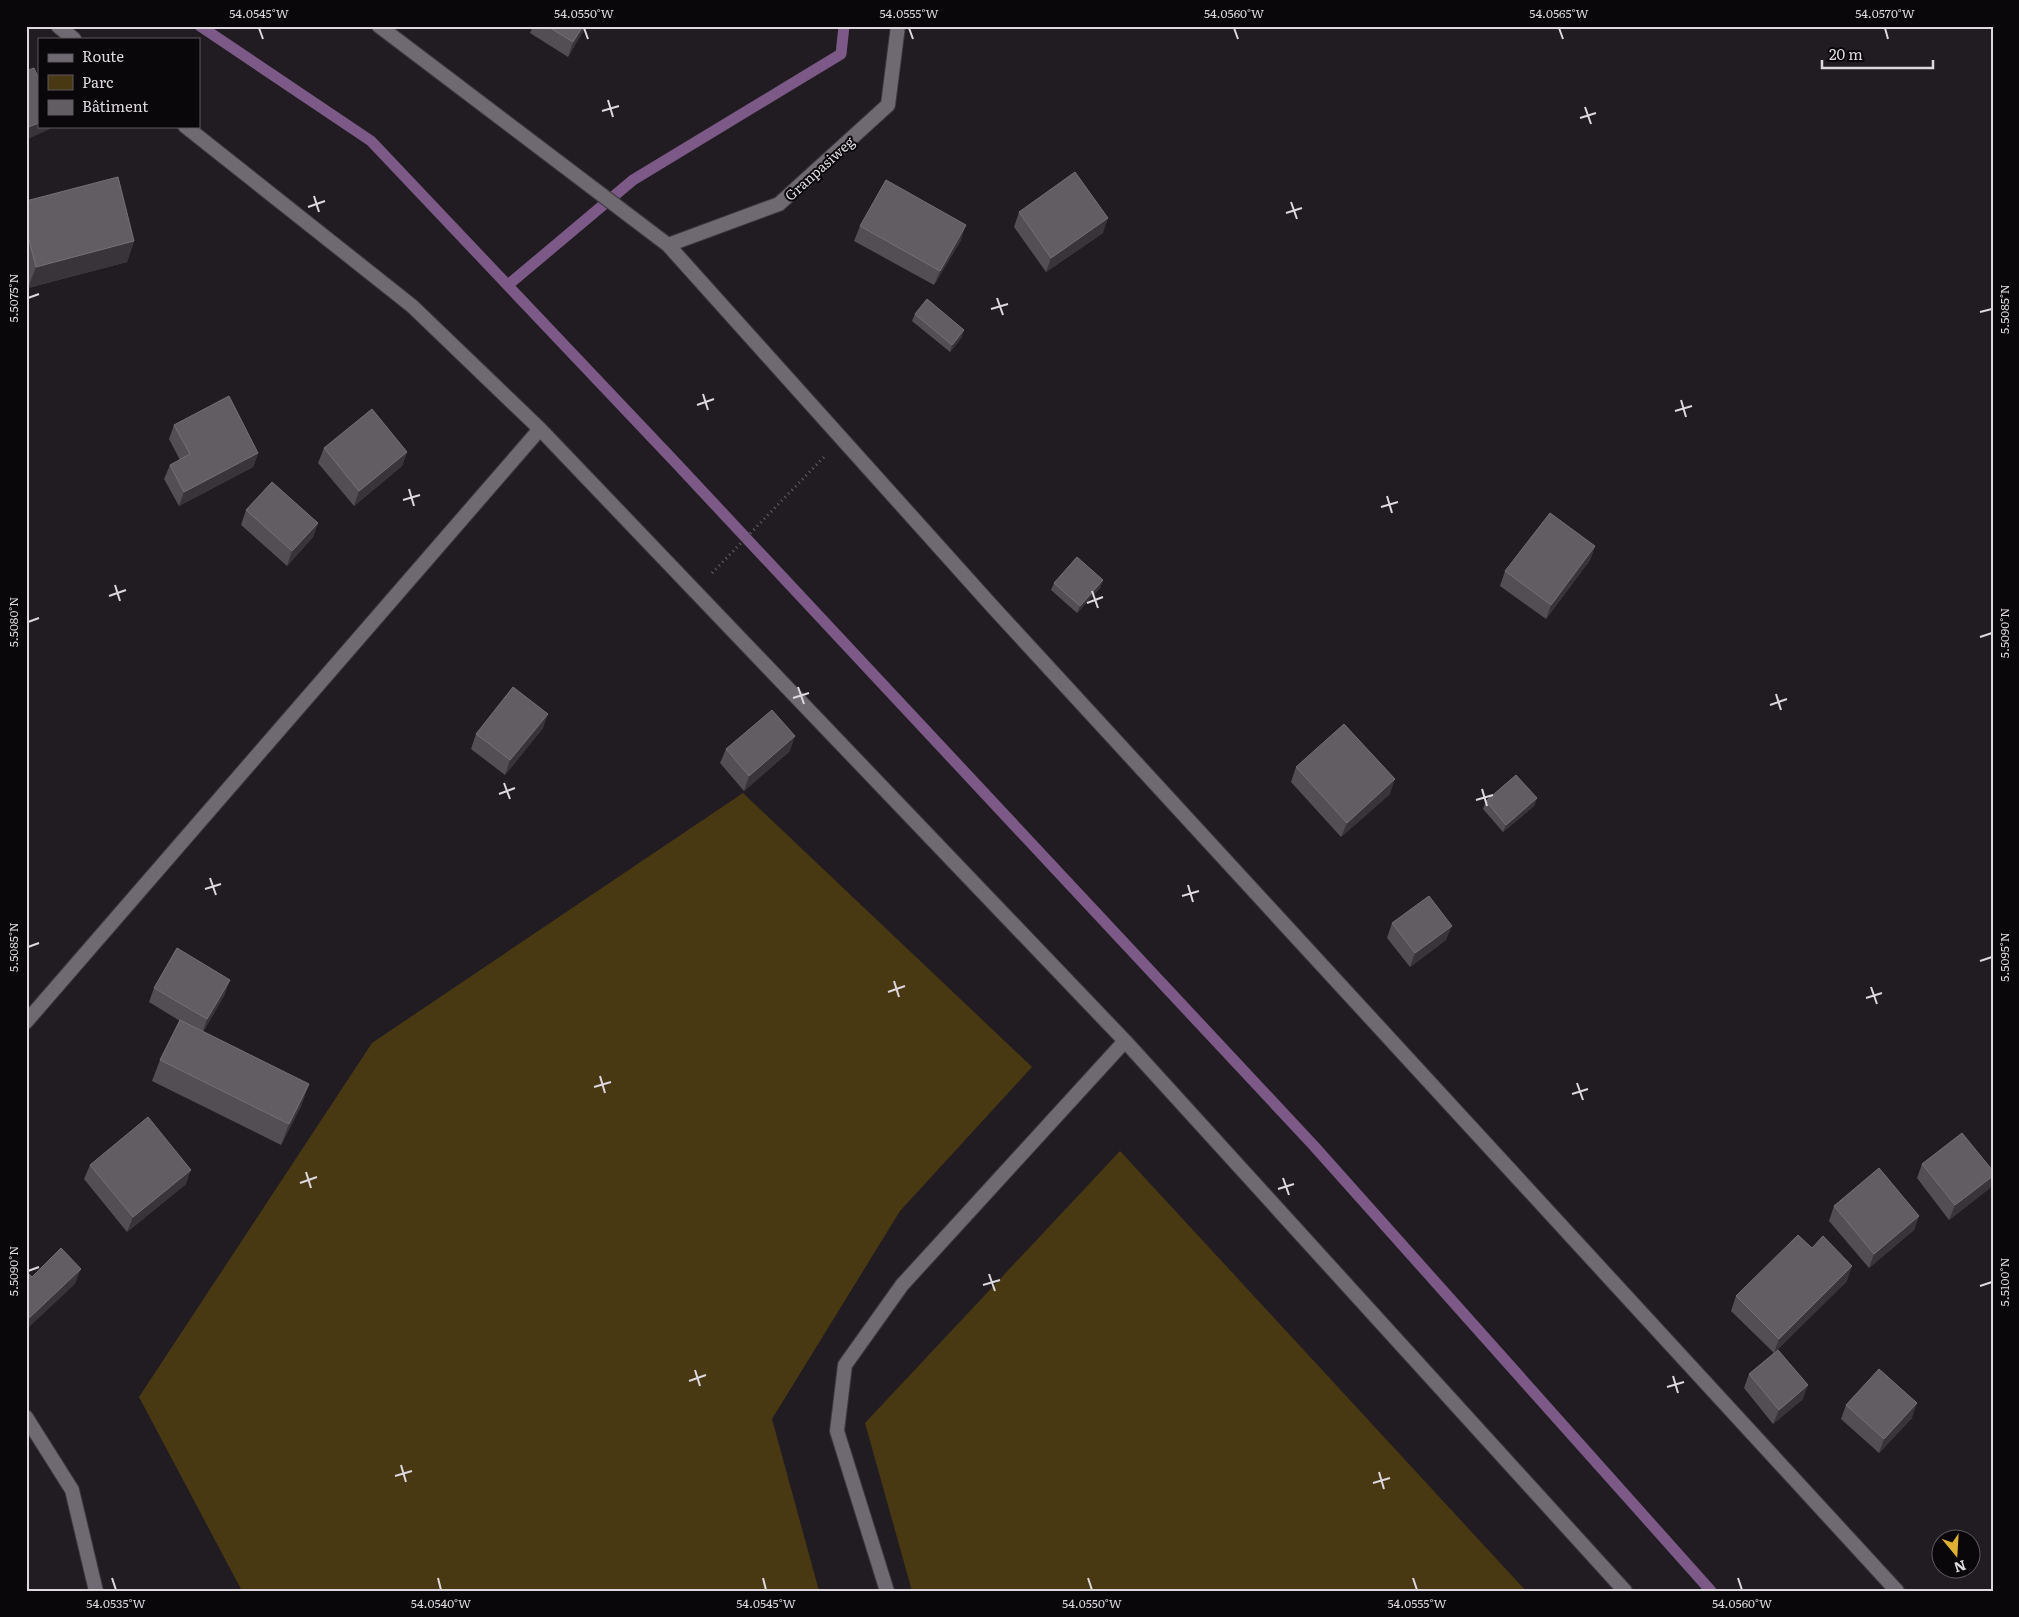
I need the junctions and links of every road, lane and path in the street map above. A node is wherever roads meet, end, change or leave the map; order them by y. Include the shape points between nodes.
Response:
1 (58, 26) edge
2 (379, 26) edge
3 (898, 26) edge
4 (73, 38) edge
5 (188, 128) edge
6 (668, 246) junction
7 (540, 429) junction
8 (841, 438) junction
9 (695, 592) junction
10 (26, 1022) edge
11 (1125, 1041) junction
12 (26, 1417) edge
13 (96, 1591) edge
14 (886, 1591) edge
15 (1625, 1591) edge
16 (1897, 1591) edge

1 - 4 street
2 - 6 street
3 - 6 street, Granpasiweg via 888,105 779,204
5 - 7 street via 412,306
6 - 8 street
7 - 9 street
7 - 10 street
8 - 9 path
8 - 16 street
9 - 11 street
11 - 14 street via 902,1285 845,1365 837,1430
11 - 15 street
12 - 13 street via 72,1490

